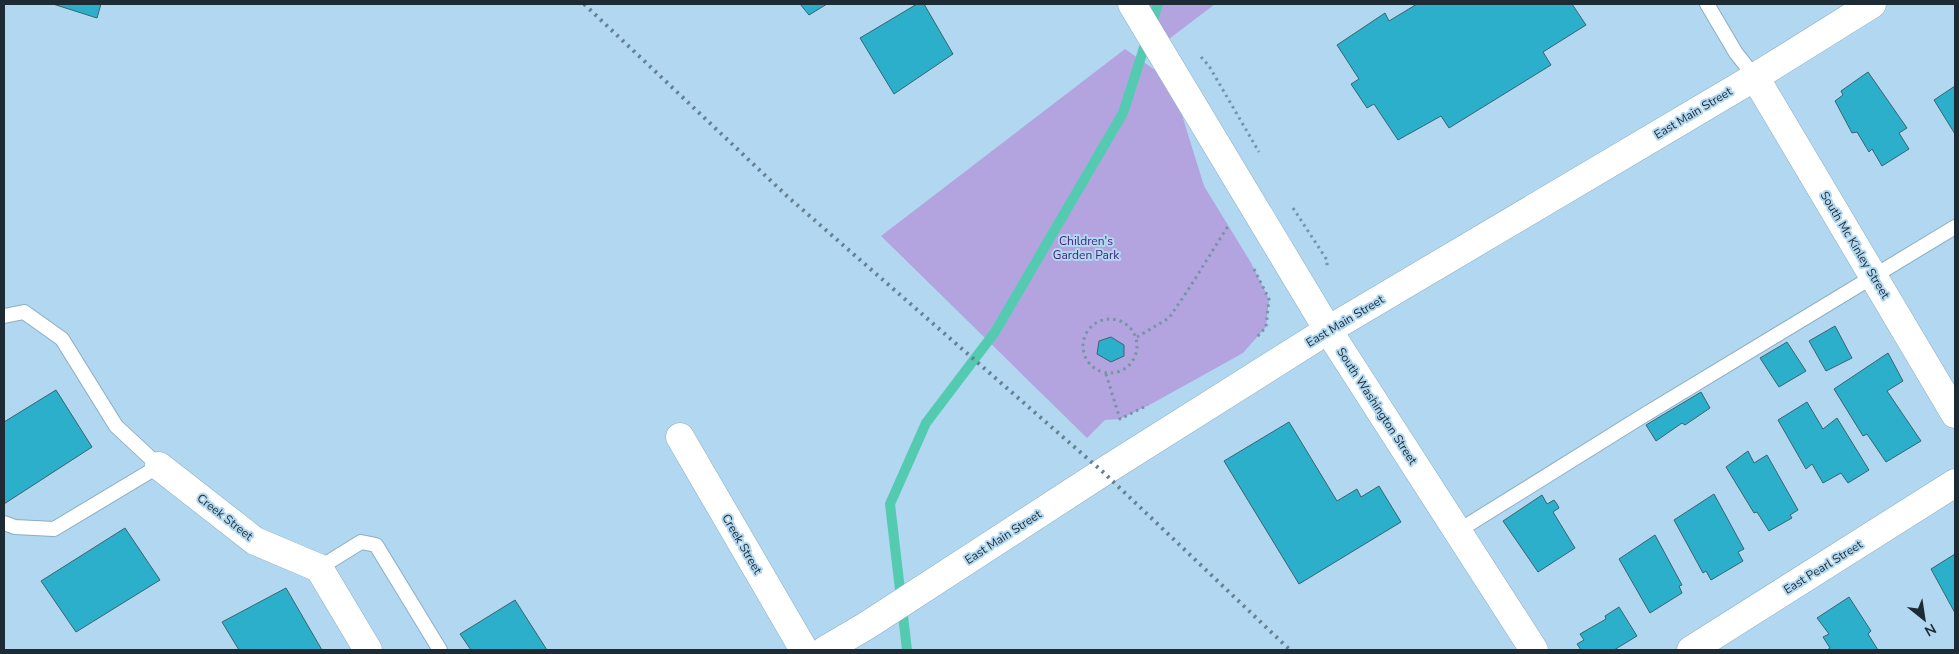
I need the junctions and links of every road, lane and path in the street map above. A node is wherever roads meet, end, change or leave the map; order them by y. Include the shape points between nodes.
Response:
1 (1707, 4) edge
2 (1872, 4) edge
3 (1134, 7) edge
4 (1755, 76) junction
5 (1223, 218) dead end
6 (1228, 226) junction
7 (1955, 227) edge
8 (1232, 233) dead end
9 (1250, 261) dead end
10 (1874, 277) junction
11 (4, 316) edge
12 (1328, 330) junction
13 (1136, 338) junction
14 (1255, 340) dead end
15 (1106, 374) junction
16 (1153, 403) dead end
17 (1955, 414) edge
18 (680, 437) dead end
19 (159, 466) junction
20 (1955, 483) edge
21 (4, 523) edge
22 (1458, 531) junction
23 (319, 568) junction
24 (368, 650) edge
25 (440, 650) edge
26 (804, 650) edge
27 (825, 650) edge
28 (1534, 650) edge
29 (1691, 650) edge

1 - 4 lane
2 - 4 street, East Main Street
3 - 12 street, South Washington Street
4 - 10 street, South Mc Kinley Street
4 - 12 street, East Main Street
5 - 6 path
6 - 8 path
6 - 13 path via 1169,318
7 - 10 lane
9 - 14 path via 1269,299 1266,327
10 - 17 street, South Mc Kinley Street
10 - 22 lane
11 - 19 lane via 24,312 62,339 116,426
12 - 22 street, South Washington Street
12 - 27 street, East Main Street
13 - 15 path via 1138,347 1131,364 1116,374
13 - 15 path via 1126,323 1108,319 1099,321 1086,333 1082,350 1085,359 1090,366
15 - 16 path via 1120,419
18 - 26 street, Creek Street
19 - 21 lane via 54,529 15,527
19 - 23 street, Creek Street via 255,541
20 - 29 street, East Pearl Street
22 - 28 street, South Washington Street
23 - 24 street
23 - 25 lane via 361,542 376,545

